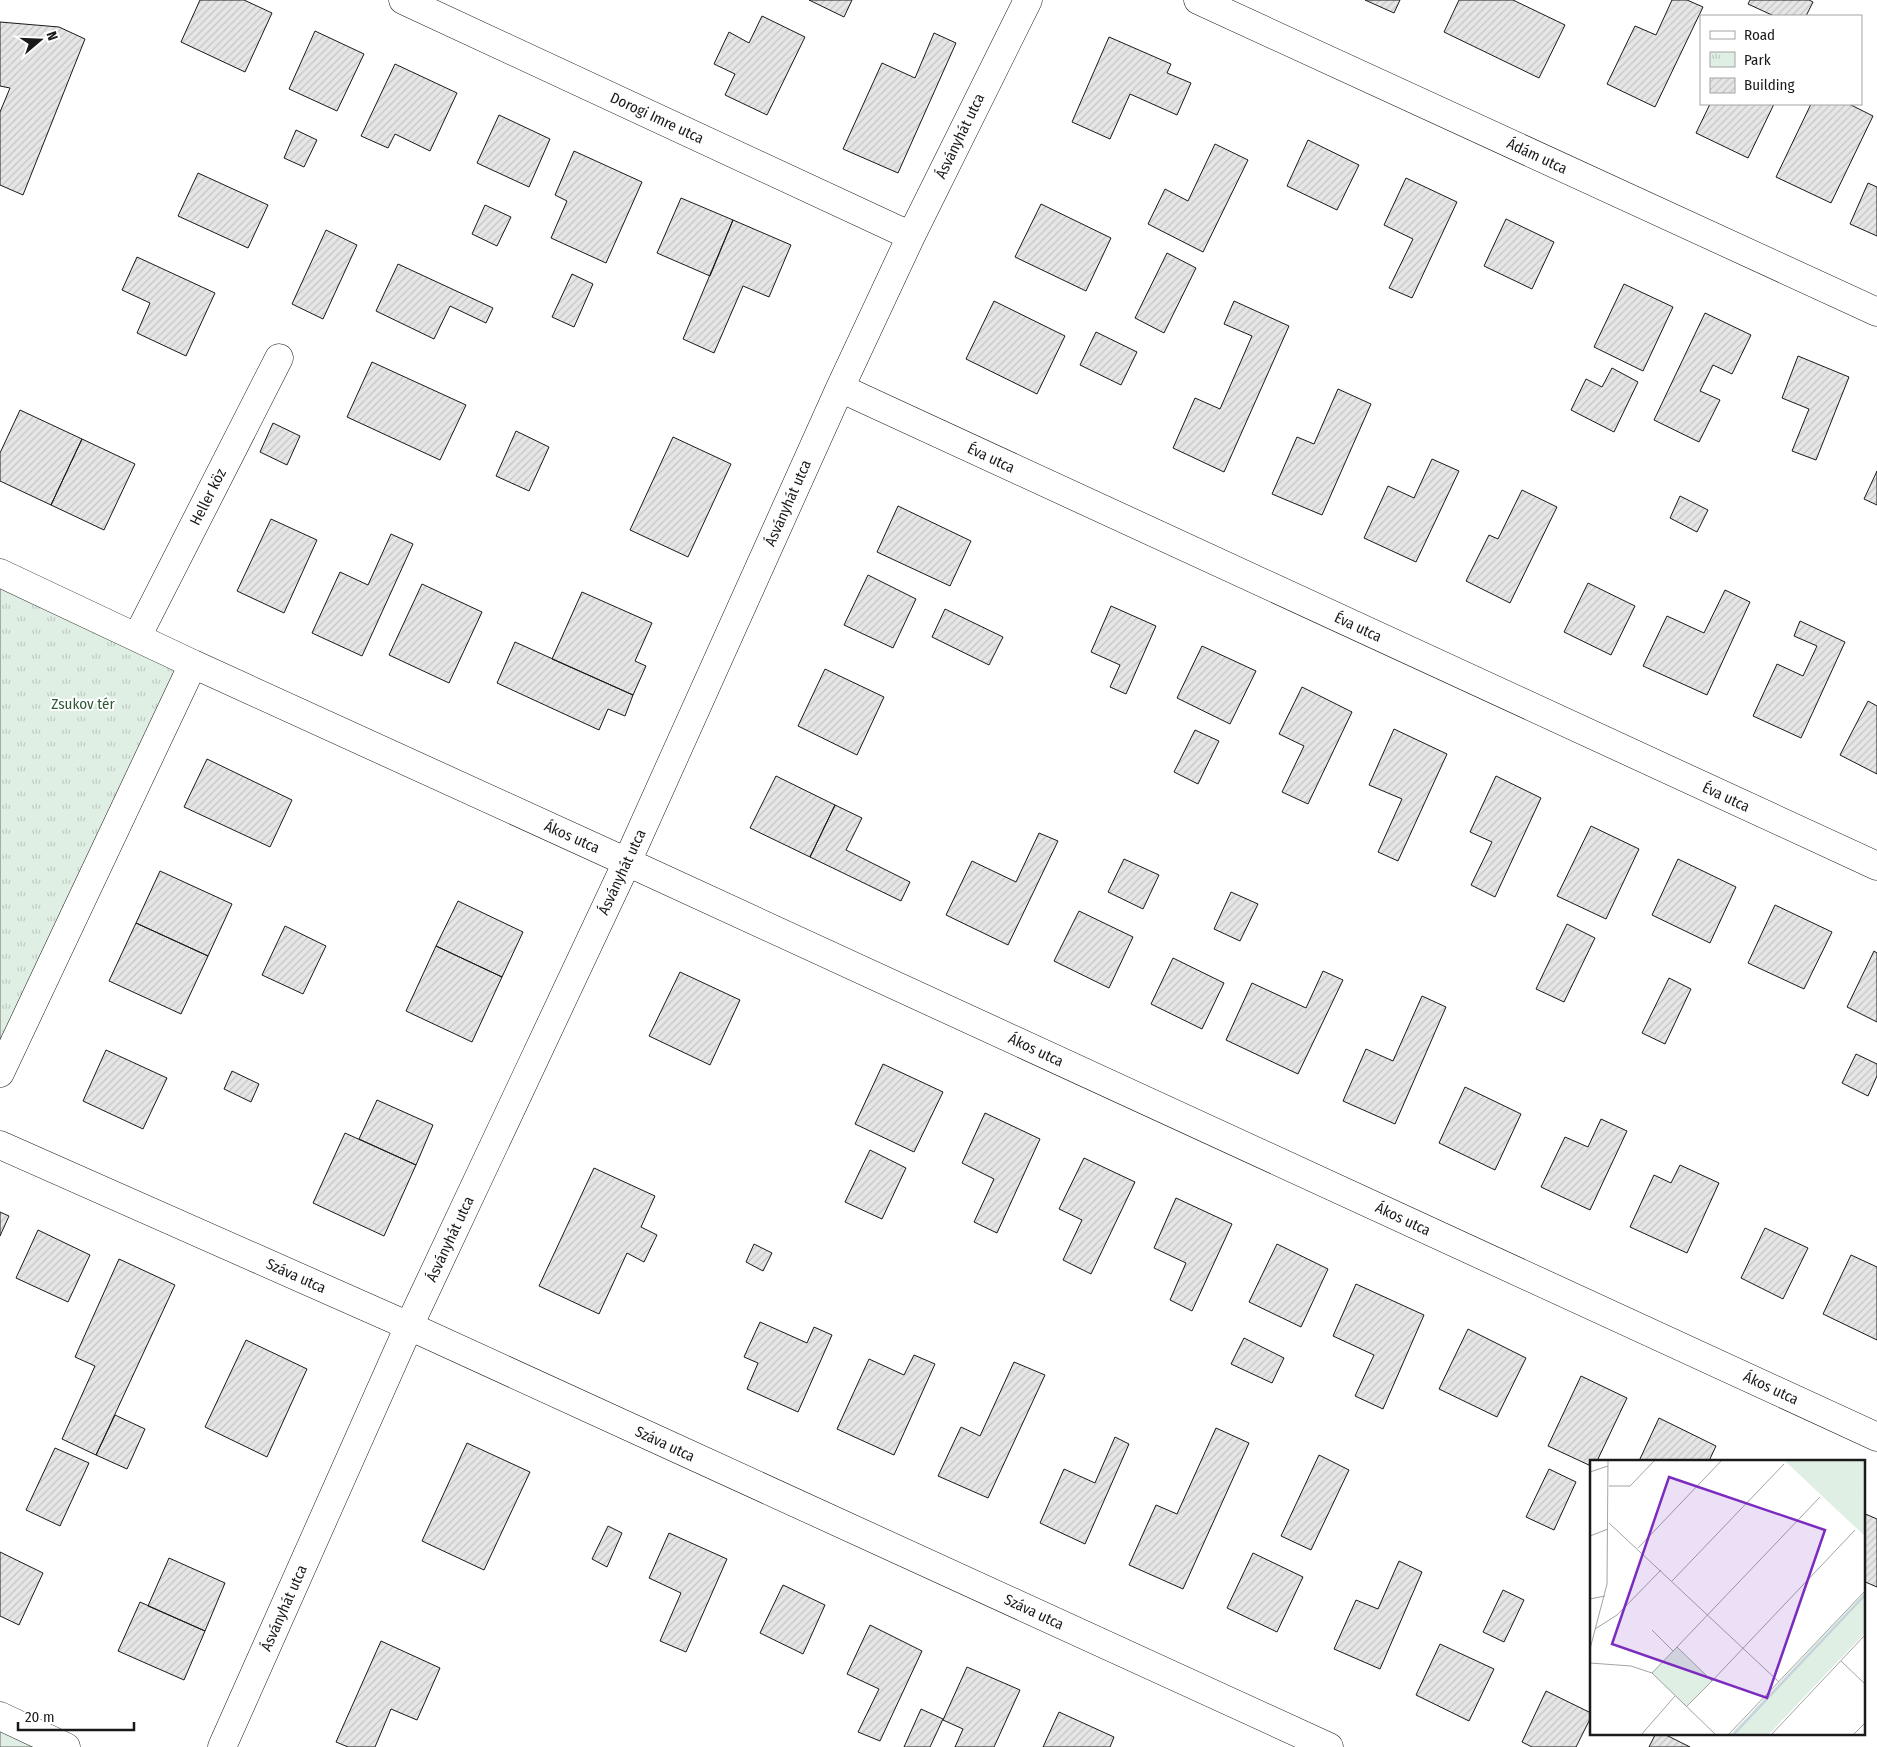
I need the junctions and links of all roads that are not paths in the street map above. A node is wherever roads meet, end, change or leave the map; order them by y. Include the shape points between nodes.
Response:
1 (403, 0) edge
2 (1028, 0) edge
3 (1198, 0) edge
4 (911, 236) junction
5 (1877, 312) edge
6 (278, 358) dead end
7 (840, 388) junction
8 (0, 573) edge
9 (137, 637) junction
10 (193, 664) junction
11 (628, 862) junction
12 (1877, 866) edge
13 (0, 1073) edge
14 (0, 1145) edge
15 (409, 1326) junction
16 (1877, 1437) edge
17 (0, 1716) edge
18 (66, 1747) edge
19 (222, 1747) edge
20 (1329, 1747) edge

1 - 4 street, Dorogi Imre utca
2 - 4 street, Ásványhát utca
3 - 5 street, Ádám utca
4 - 7 street, Ásványhát utca
6 - 9 street, Heller köz
7 - 11 street, Ásványhát utca
7 - 12 street, Éva utca
8 - 9 street
9 - 10 street
10 - 11 street, Ákos utca
10 - 13 street
11 - 15 street, Ásványhát utca
11 - 16 street, Ákos utca
14 - 15 street, Száva utca
15 - 19 street, Ásványhát utca
15 - 20 street, Száva utca
17 - 18 street

